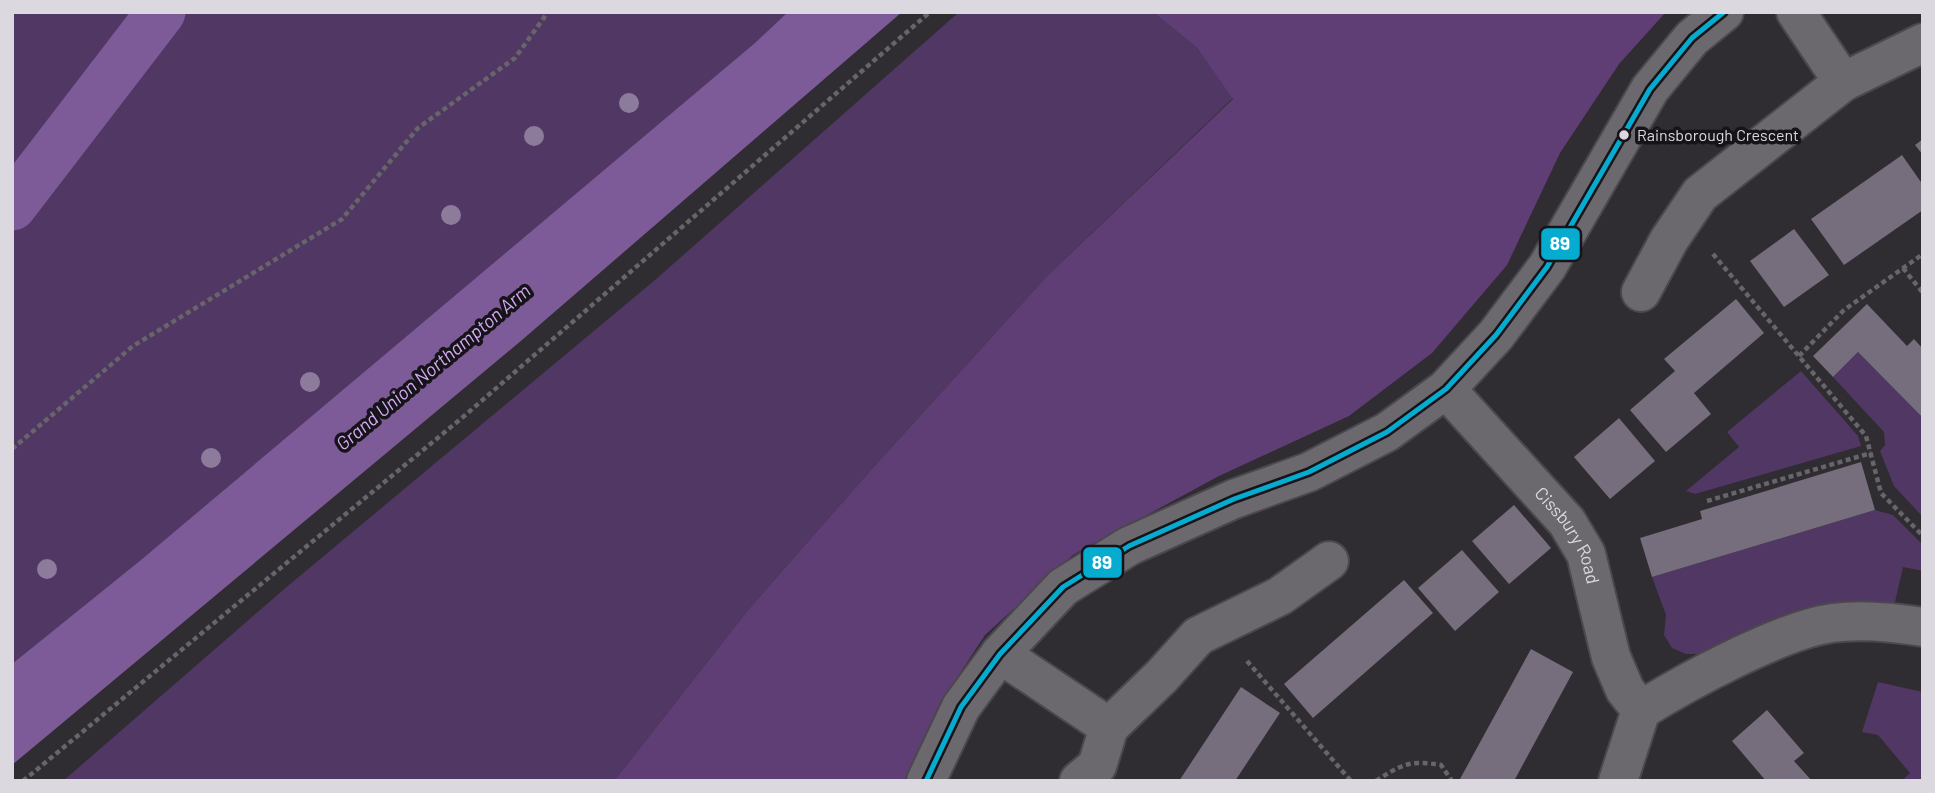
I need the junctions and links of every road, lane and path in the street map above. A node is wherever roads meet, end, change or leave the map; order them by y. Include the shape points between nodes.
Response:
1 (548, 12) edge
2 (930, 12) edge
3 (1724, 12) edge
4 (1796, 12) edge
5 (1923, 43) edge
6 (1843, 82) junction
7 (1683, 219) junction
8 (1923, 254) edge
9 (1903, 268) junction
10 (1642, 292) dead end
11 (1923, 293) edge
12 (1798, 356) junction
13 (1446, 389) junction
14 (12, 449) edge
15 (1871, 453) junction
16 (1707, 501) dead end
17 (1923, 536) edge
18 (1329, 561) dead end
19 (1216, 626) junction
20 (1923, 628) edge
21 (1000, 654) junction
22 (1641, 710) junction
23 (1109, 727) junction
24 (23, 781) edge
25 (926, 781) edge
26 (1079, 781) edge
27 (1351, 781) edge
28 (1376, 781) edge
29 (1452, 781) edge
30 (1618, 781) edge

1 - 14 path via 515,58 418,128 342,219 133,346
2 - 24 path via 463,416
3 - 13 street via 1692,38 1650,89 1547,267 1496,335
4 - 6 street
5 - 6 street
6 - 7 street via 1700,194
7 - 10 street
7 - 12 path
8 - 9 path
9 - 11 path
9 - 12 path via 1844,310
12 - 15 path via 1866,436
13 - 21 street via 1387,432 1310,472 1234,499 1129,546 1063,587
13 - 22 street, Cissbury Road via 1567,522 1586,554 1611,657 1625,690
15 - 16 path
15 - 17 path via 1881,493
18 - 19 street via 1280,596
19 - 23 street via 1198,636
19 - 27 path
20 - 22 street via 1891,622 1831,623 1785,635
21 - 23 street
21 - 25 street via 961,707
22 - 30 street
23 - 26 street via 1097,766
28 - 29 path via 1400,765 1416,761 1441,765

